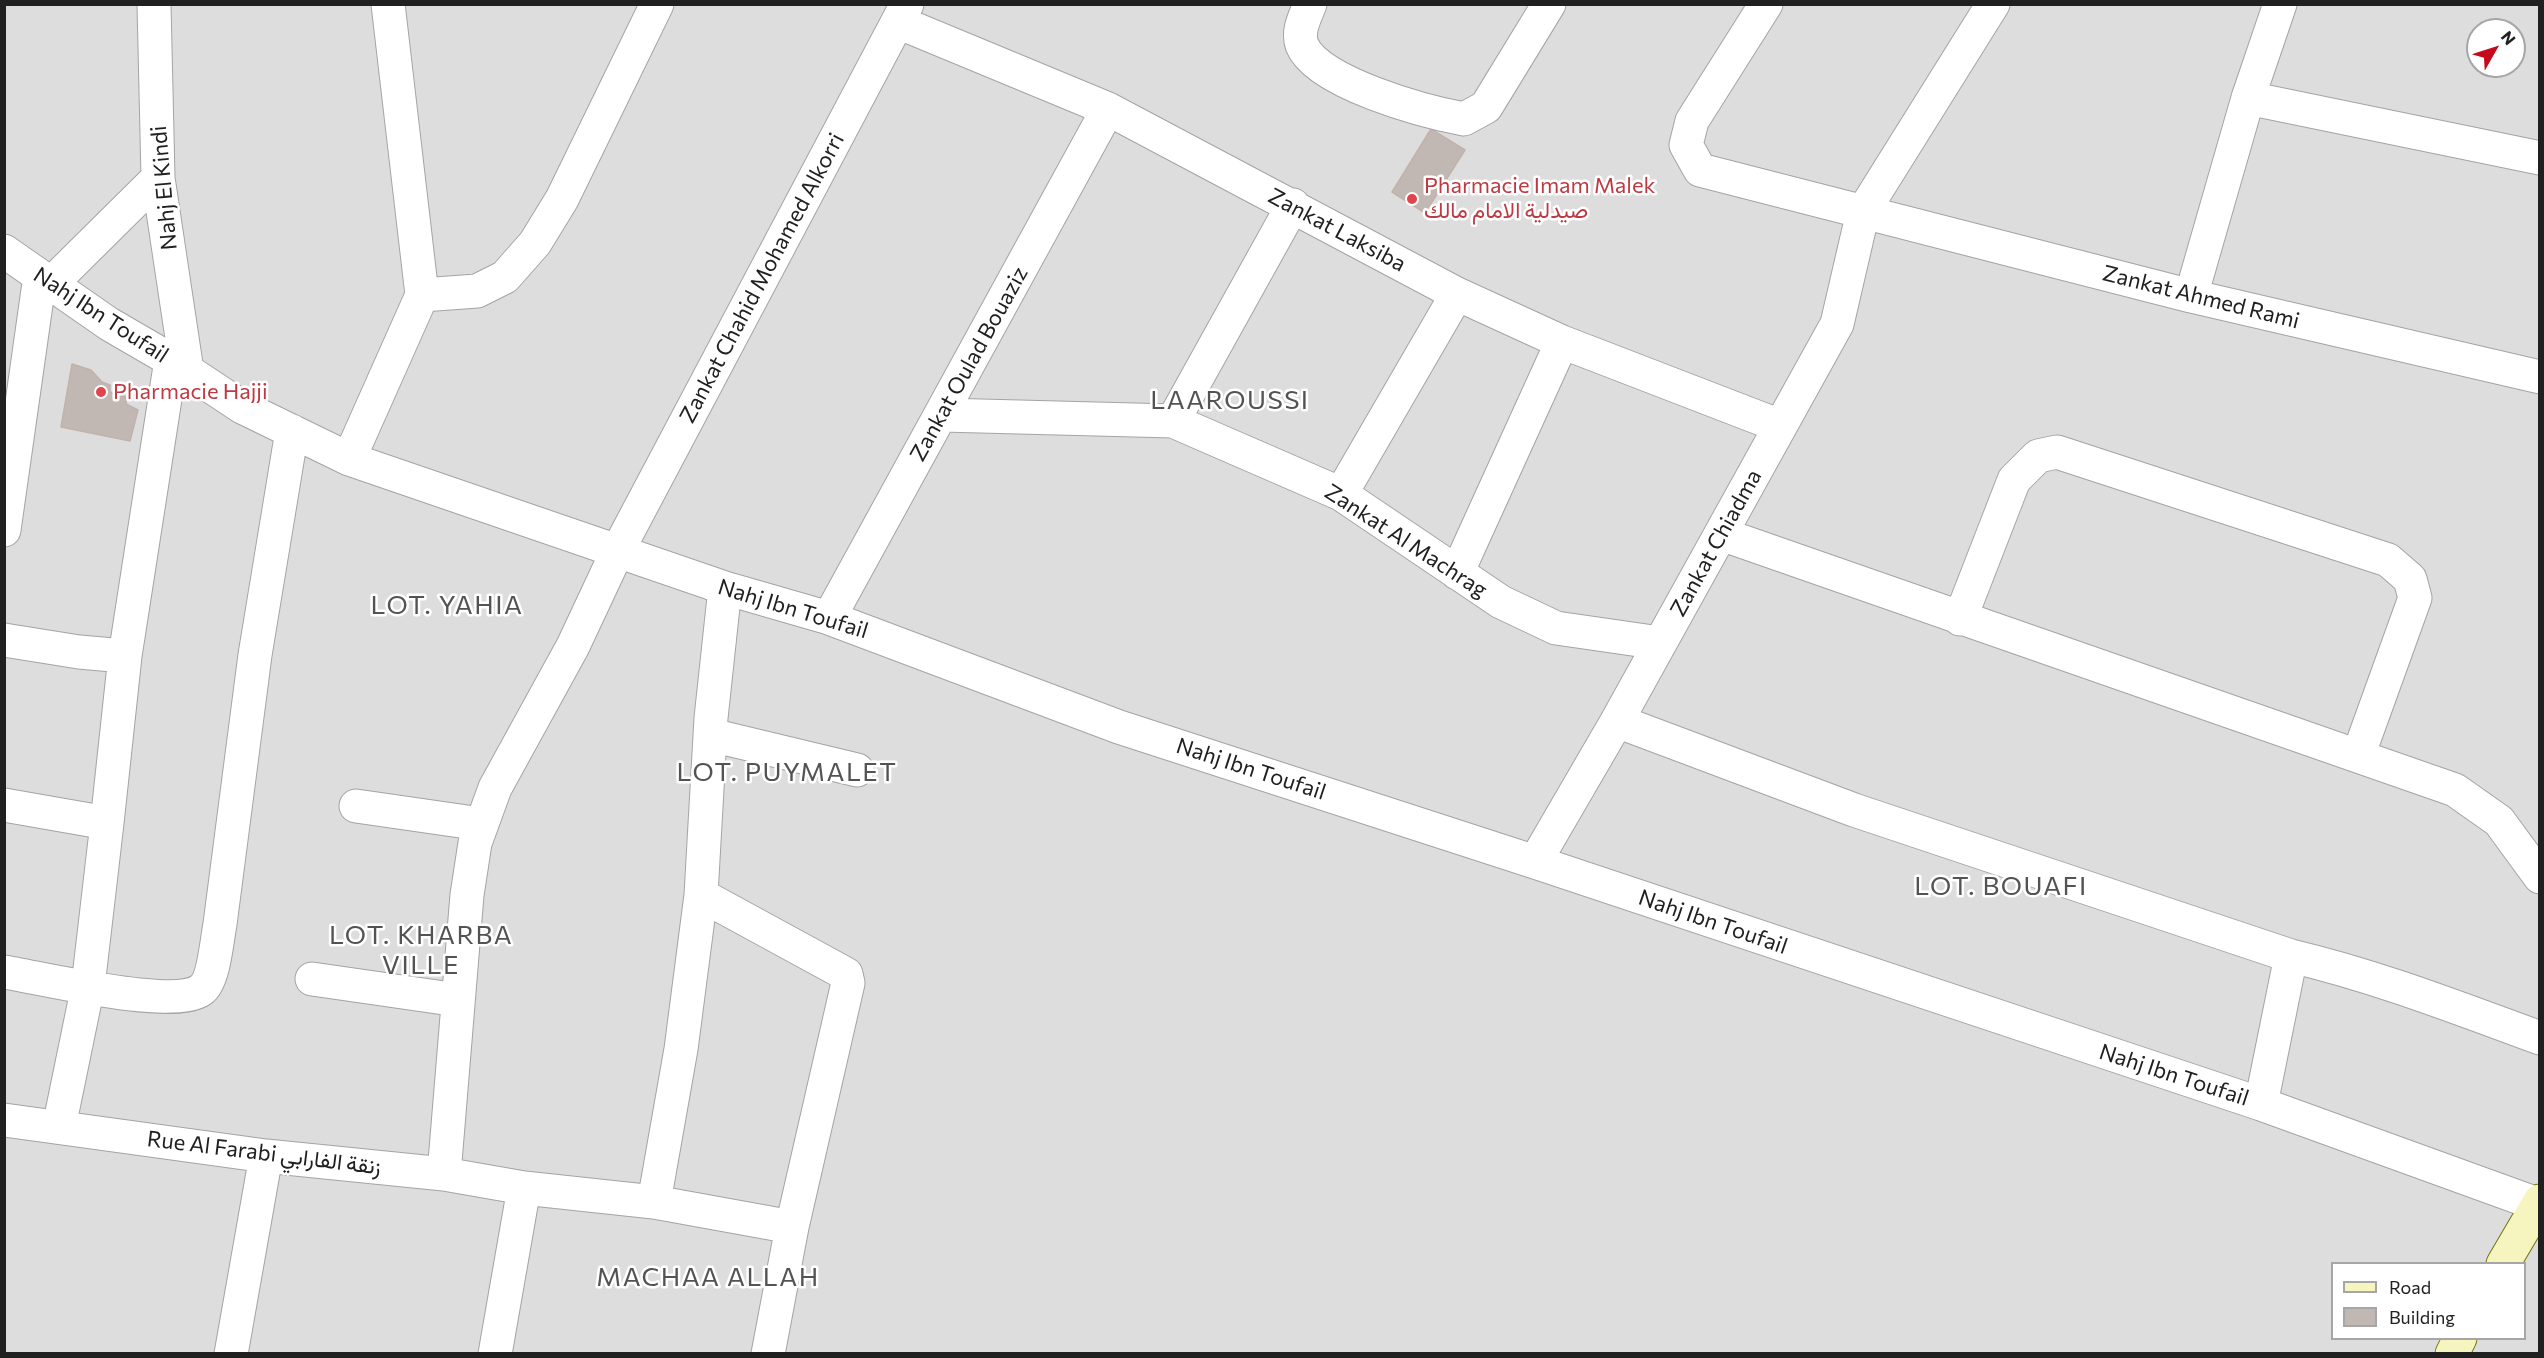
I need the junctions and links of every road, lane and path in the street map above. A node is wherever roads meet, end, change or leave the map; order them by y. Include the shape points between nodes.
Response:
1 (154, 4) edge
2 (388, 4) edge
3 (657, 4) edge
4 (1310, 4) edge
5 (1549, 4) edge
6 (1766, 4) edge
7 (1993, 4) edge
8 (2280, 4) edge
9 (903, 13) edge
10 (2248, 98) junction
11 (1108, 110) junction
12 (2540, 158) edge
13 (158, 178) junction
14 (1293, 206) junction
15 (1863, 212) junction
16 (4, 251) edge
17 (46, 280) junction
18 (1457, 294) junction
19 (422, 295) junction
20 (2191, 296) junction
21 (1562, 342) junction
22 (179, 365) junction
23 (2540, 377) edge
24 (942, 415) junction
25 (1173, 421) junction
26 (1779, 426) junction
27 (292, 431) junction
28 (349, 459) junction
29 (1341, 494) junction
30 (4, 530) edge
31 (1721, 534) junction
32 (616, 552) junction
33 (1457, 573) junction
34 (725, 588) junction
35 (829, 618) junction
36 (1960, 619) junction
37 (4, 640) edge
38 (1660, 643) junction
39 (124, 656) junction
40 (1617, 721) junction
41 (711, 735) junction
42 (2358, 756) junction
43 (857, 770) dead end
44 (4, 805) edge
45 (356, 806) dead end
46 (107, 823) junction
47 (481, 824) junction
48 (1535, 862) junction
49 (2540, 877) edge
50 (700, 895) junction
51 (2291, 956) junction
52 (4, 972) edge
53 (312, 979) dead end
54 (87, 986) junction
55 (458, 1000) junction
56 (2540, 1038) edge
57 (2261, 1104) junction
58 (4, 1120) edge
59 (59, 1127) junction
60 (266, 1156) junction
61 (444, 1174) junction
62 (524, 1188) junction
63 (654, 1202) junction
64 (2538, 1203) edge
65 (792, 1227) junction
66 (2505, 1262) edge
67 (231, 1353) edge
68 (495, 1353) edge
69 (768, 1353) edge

1 - 13 street, Nahj El Kindi
2 - 19 street
3 - 19 street via 562,199 535,243 505,277 477,291
4 - 5 street via 1300,29 1301,43 1321,68 1392,102 1464,119 1486,106
6 - 15 street, Zankat Ahmed Rami via 1692,121 1686,145 1700,170
7 - 15 street, Zankat Chiadma
8 - 10 street
9 - 11 street, Zankat Laksiba
9 - 32 street, Zankat Chahid Mohamed Alkorri
10 - 12 street
10 - 20 street
11 - 14 street, Zankat Laksiba
11 - 24 street, Zankat Oulad Bouaziz
13 - 17 street
13 - 22 street, Nahj El Kindi
14 - 18 street, Zankat Laksiba
14 - 25 street
15 - 20 street, Zankat Ahmed Rami
15 - 26 street, Zankat Chiadma via 1837,324
16 - 17 street, Nahj Ibn Toufail
17 - 22 street, Nahj Ibn Toufail via 109,324
17 - 30 street
18 - 21 street, Zankat Laksiba
18 - 29 street
19 - 28 street
20 - 23 street, Zankat Ahmed Rami
21 - 26 street, Zankat Laksiba
21 - 33 street
22 - 27 street, Nahj Ibn Toufail via 242,407
22 - 39 street, Nahj El Kindi
24 - 25 street, Zankat Al Machrag
24 - 35 street, Zankat Oulad Bouaziz
25 - 29 street, Zankat Al Machrag
26 - 31 street, Zankat Chiadma
27 - 28 street, Nahj Ibn Toufail
27 - 54 street via 255,655 218,935 207,982 201,990 173,997
28 - 32 street, Nahj Ibn Toufail
29 - 33 street, Zankat Al Machrag
31 - 36 street
31 - 38 street, Zankat Chiadma
32 - 34 street, Nahj Ibn Toufail
32 - 47 street, Zankat Chahid Mohamed Alkorri via 573,646 495,788
33 - 38 street, Zankat Al Machrag via 1501,602 1556,628
34 - 35 street, Nahj Ibn Toufail
34 - 41 street
35 - 48 street, Nahj Ibn Toufail via 1119,727
36 - 42 street
36 - 42 street via 2014,480 2037,456 2057,452 2388,560 2410,579 2415,598
37 - 39 street
38 - 40 street, Zankat Chiadma
39 - 46 street, Nahj El Kindi
40 - 48 street, Zankat Chiadma
40 - 51 street via 1854,810
41 - 43 street
41 - 50 street
42 - 49 street via 2455,790 2499,821
44 - 46 street
45 - 47 street
46 - 54 street, Nahj El Kindi
47 - 55 street, Zankat Chahid Mohamed Alkorri via 467,895
48 - 57 street, Nahj Ibn Toufail
50 - 63 street via 681,1049
50 - 65 street via 846,974 848,983
51 - 56 street via 2388,983
51 - 57 street
52 - 54 street
53 - 55 street
54 - 59 street, Nahj El Kindi
55 - 61 street, Zankat Chahid Mohamed Alkorri
57 - 64 street, Nahj Ibn Toufail
58 - 59 street, Rue Al Farabi زنقة الفارابي
59 - 60 street, Rue Al Farabi زنقة الفارابي
60 - 61 street, Rue Al Farabi زنقة الفارابي
60 - 67 street
61 - 62 street, Rue Al Farabi زنقة الفارابي
62 - 63 street, Rue Al Farabi زنقة الفارابي
62 - 68 street
63 - 65 street, Rue Al Farabi زنقة الفارابي
64 - 66 street
65 - 69 street

